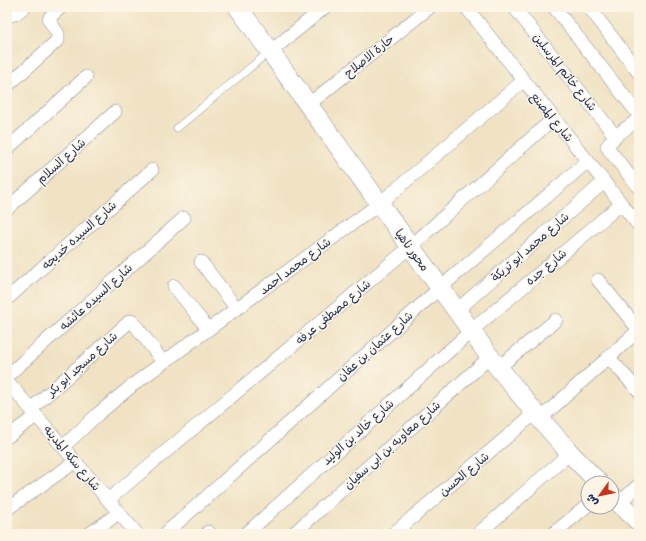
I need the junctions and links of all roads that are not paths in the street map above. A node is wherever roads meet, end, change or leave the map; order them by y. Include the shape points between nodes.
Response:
1 (24, 7) edge
2 (61, 7) edge
3 (238, 7) edge
4 (325, 7) edge
5 (430, 7) edge
6 (466, 7) edge
7 (514, 7) edge
8 (554, 7) edge
9 (588, 7) edge
10 (7, 16) edge
11 (270, 52) junction
12 (639, 73) edge
13 (86, 77) dead end
14 (524, 81) junction
15 (7, 86) edge
16 (308, 105) junction
17 (115, 112) dead end
18 (639, 115) edge
19 (554, 118) junction
20 (639, 119) edge
21 (177, 128) dead end
22 (616, 137) junction
23 (7, 149) edge
24 (588, 161) junction
25 (152, 170) dead end
26 (604, 182) junction
27 (639, 188) edge
28 (379, 204) junction
29 (621, 204) junction
30 (7, 209) edge
31 (184, 218) dead end
32 (639, 226) edge
33 (410, 248) junction
34 (200, 262) dead end
35 (598, 280) dead end
36 (174, 286) dead end
37 (440, 288) junction
38 (7, 299) edge
39 (238, 309) junction
40 (456, 311) junction
41 (556, 320) dead end
42 (208, 329) junction
43 (639, 330) edge
44 (471, 331) junction
45 (609, 358) junction
46 (163, 362) junction
47 (494, 362) junction
48 (7, 376) edge
49 (10, 390) edge
50 (639, 391) edge
51 (34, 413) junction
52 (537, 416) junction
53 (7, 437) edge
54 (63, 447) junction
55 (570, 453) junction
56 (75, 462) junction
57 (591, 475) edge
58 (639, 485) edge
59 (620, 497) edge
60 (108, 500) junction
61 (620, 505) edge
62 (7, 509) edge
63 (580, 512) edge
64 (119, 513) junction
65 (639, 522) edge
66 (88, 534) edge
67 (137, 534) edge
68 (165, 534) edge
69 (246, 534) edge
70 (293, 534) edge
71 (393, 534) edge
72 (478, 534) edge
73 (553, 534) edge

1 - 10 street
2 - 15 street via 49,20 58,34 58,40
3 - 11 main road, محور ناهيا
4 - 11 street
5 - 16 street, حارة الاصلاح
6 - 14 street, شارع المصنع
7 - 22 street, شارع خاتم المرسلين
8 - 18 street
9 - 12 street
11 - 16 main road, محور ناهيا
11 - 21 lane
13 - 23 street
14 - 19 street, شارع المصنع
14 - 28 street, شارع محمد احمد
16 - 28 main road, محور ناهيا
17 - 30 street, شارع السلام
19 - 24 street, شارع المصنع
19 - 33 street, شارع مصطفى عرفه
20 - 22 street
22 - 27 street via 608,144 608,148
24 - 26 street, شارع المصنع
24 - 37 street, شارع عثمان بن عفان
25 - 38 street, شارع السيده خديجه
26 - 29 street, شارع المصنع
26 - 40 street, شارع محمد ابو تريكة
28 - 33 main road, محور ناهيا
28 - 39 street, شارع محمد احمد
29 - 32 street, شارع المصنع
29 - 44 street, شارع جده
31 - 48 street, شارع السيده عائشه
33 - 37 main road, محور ناهيا
33 - 60 street, شارع مصطفى عرفه
34 - 39 street
35 - 43 street
36 - 42 street
37 - 40 main road, محور ناهيا
37 - 68 street, شارع عثمان بن عفان
39 - 42 street, شارع محمد احمد
40 - 44 main road, محور ناهيا
41 - 47 street, شارع معاويه بن ابى سفيان
42 - 46 street, شارع محمد احمد
43 - 45 street, شارع الحسن
44 - 47 main road, محور ناهيا
44 - 69 street, شارع خالد بن الوليد
45 - 50 street
45 - 52 street, شارع الحسن
46 - 51 street, شارع مسجد ابو بكر via 130,321
46 - 54 street, شارع محمد احمد via 116,398
47 - 52 main road, محور ناهيا
47 - 70 street, شارع معاويه بن ابى سفيان
49 - 51 street, شارع سكه المدينه
51 - 53 street, شارع مسجد ابو بكر
51 - 54 street, شارع سكه المدينه
52 - 55 main road, محور ناهيا
52 - 71 street, شارع الحسن
54 - 56 street, شارع سكه المدينه
55 - 57 main road, محور ناهيا
55 - 72 street
56 - 60 street, شارع سكه المدينه
56 - 62 street
58 - 59 street
60 - 64 street, شارع سكه المدينه
61 - 65 main road
63 - 73 street
64 - 66 street
64 - 67 street, شارع سكه المدينه

